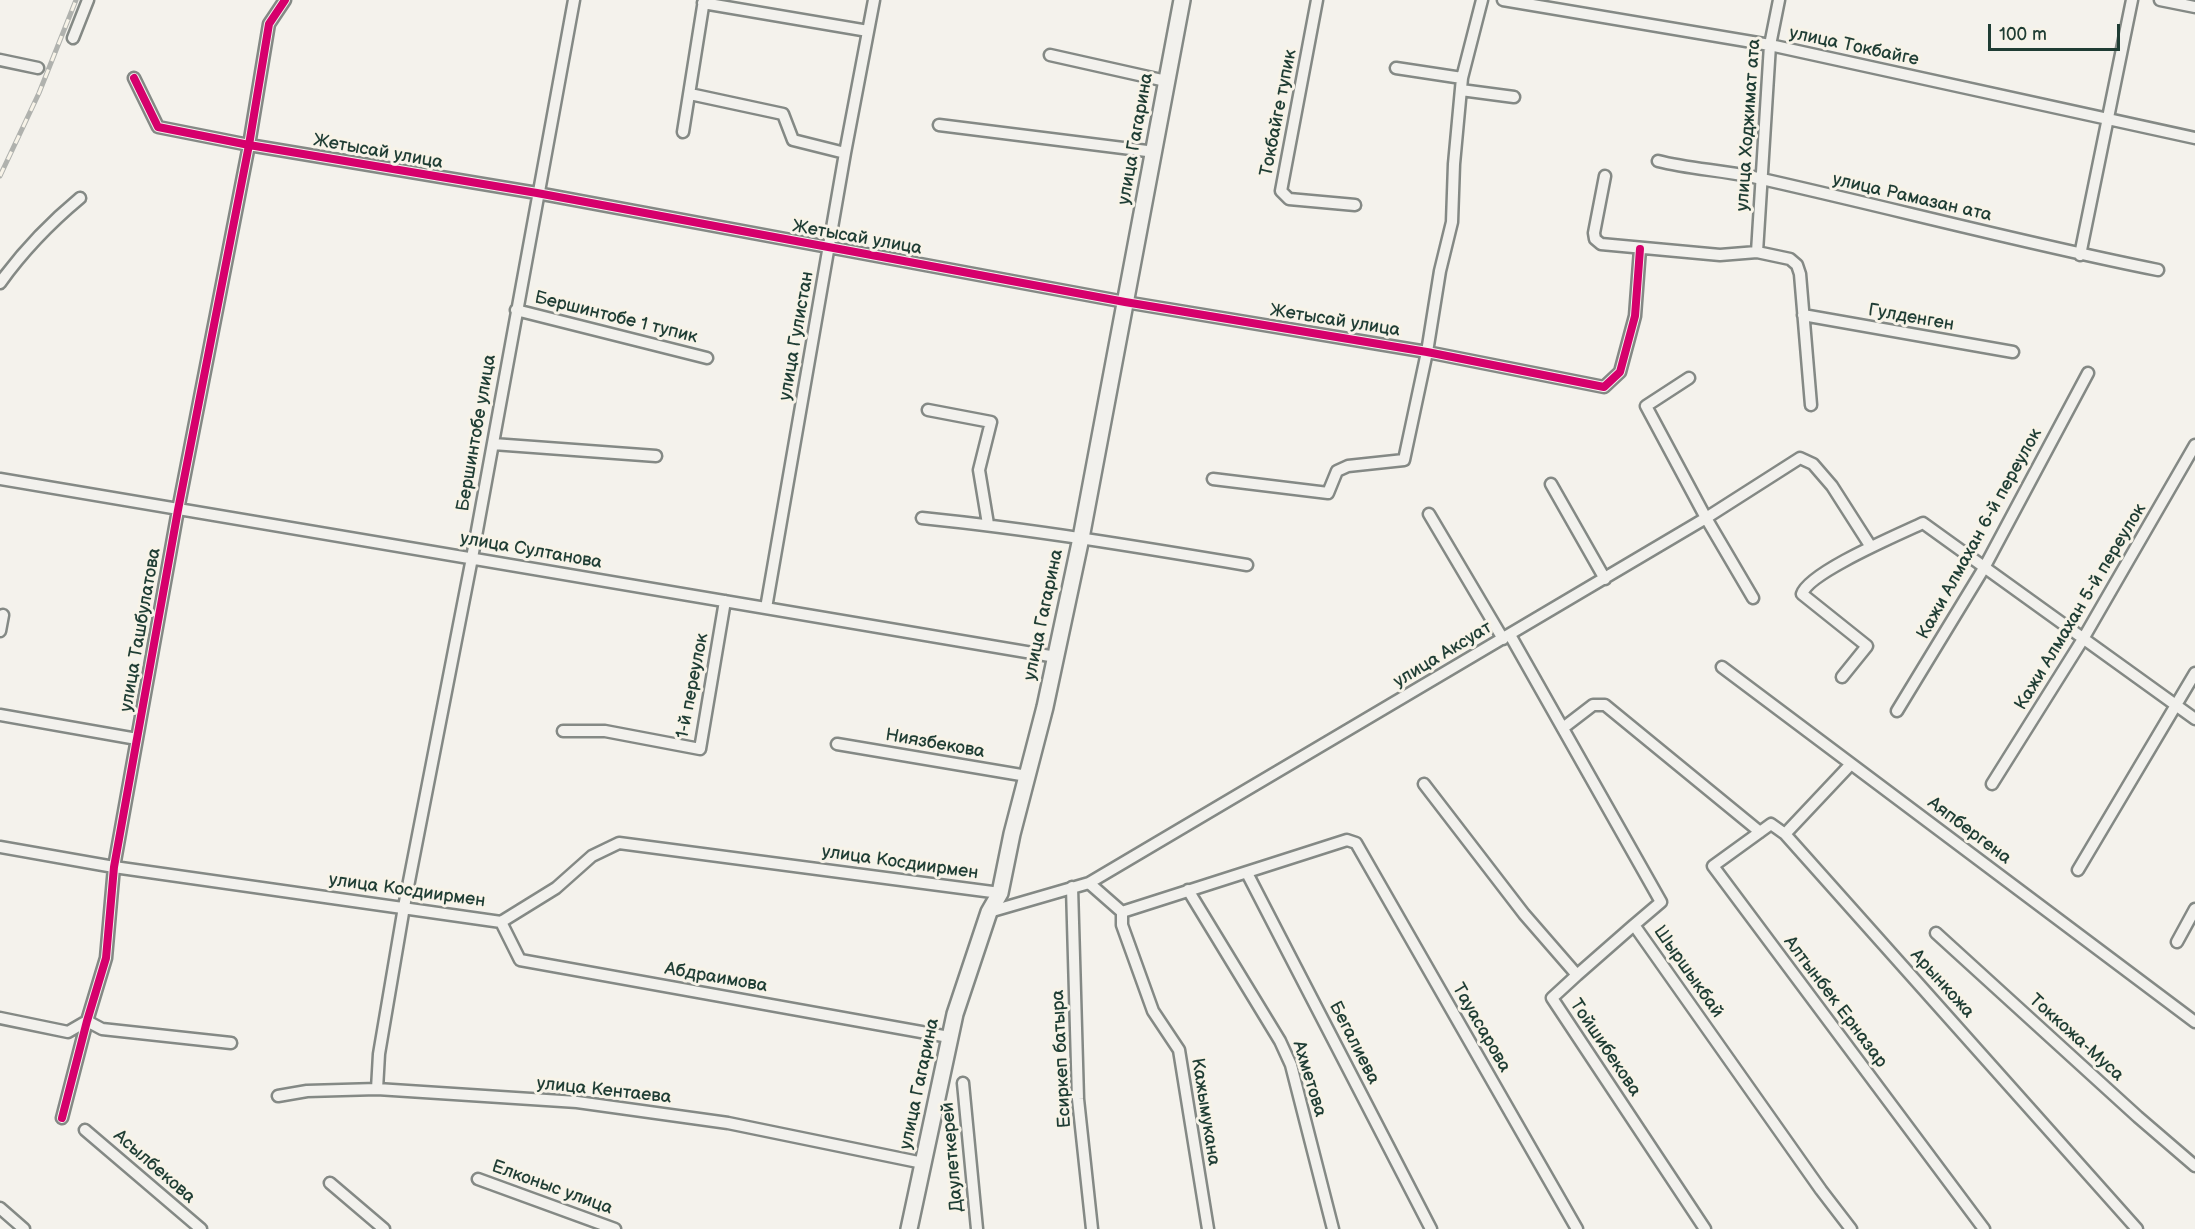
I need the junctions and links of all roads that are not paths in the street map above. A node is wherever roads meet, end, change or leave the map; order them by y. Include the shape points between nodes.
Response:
1 (88, 0) edge
2 (285, 0) edge
3 (574, 0) edge
4 (874, 0) edge
5 (1182, 0) edge
6 (1317, 0) edge
7 (1482, 0) edge
8 (1503, 0) edge
9 (1779, 0) edge
10 (2132, 0) edge
11 (2160, 0) edge
12 (703, 2) edge
13 (2195, 7) edge
14 (868, 31) junction
15 (73, 38) dead end
16 (1770, 45) junction
17 (1050, 55) dead end
18 (0, 60) edge
19 (38, 68) dead end
20 (1396, 68) dead end
21 (134, 78) dead end
22 (1462, 78) junction
23 (1166, 81) junction
24 (1461, 90) junction
25 (690, 94) junction
26 (1514, 97) dead end
27 (2108, 120) junction
28 (939, 125) dead end
29 (683, 132) dead end
30 (2195, 138) edge
31 (249, 145) junction
32 (1155, 152) junction
33 (844, 153) junction
34 (1658, 161) dead end
35 (1605, 176) dead end
36 (1762, 179) junction
37 (537, 194) junction
38 (80, 198) dead end
39 (1355, 205) dead end
40 (830, 249) junction
41 (1640, 249) junction
42 (1757, 252) junction
43 (2080, 255) junction
44 (2158, 270) dead end
45 (0, 283) edge
46 (1125, 302) junction
47 (516, 310) junction
48 (1803, 315) junction
49 (1427, 352) junction
50 (2013, 352) dead end
51 (707, 358) dead end
52 (2088, 373) dead end
53 (1689, 378) dead end
54 (1811, 405) dead end
55 (928, 410) dead end
56 (493, 444) junction
57 (2195, 445) edge
58 (656, 456) dead end
59 (0, 479) edge
60 (1213, 479) dead end
61 (1551, 484) dead end
62 (178, 510) junction
63 (1430, 514) dead end
64 (922, 518) dead end
65 (1706, 519) junction
66 (988, 524) junction
67 (1081, 538) junction
68 (1871, 547) junction
69 (472, 558) junction
70 (1247, 565) dead end
71 (1984, 568) junction
72 (1605, 579) junction
73 (1753, 598) dead end
74 (725, 601) junction
75 (766, 608) junction
76 (3, 615) dead end
77 (0, 632) edge
78 (1506, 637) junction
79 (2084, 639) junction
80 (1056, 657) junction
81 (1722, 667) dead end
82 (2195, 673) edge
83 (1842, 677) dead end
84 (2176, 706) junction
85 (1897, 711) dead end
86 (0, 715) edge
87 (2195, 719) edge
88 (1563, 728) junction
89 (563, 731) dead end
90 (137, 739) junction
91 (837, 744) dead end
92 (1851, 764) junction
93 (1027, 776) junction
94 (1424, 784) dead end
95 (1992, 784) dead end
96 (1760, 832) junction
97 (1785, 834) junction
98 (0, 847) edge
99 (114, 867) junction
100 (2078, 870) dead end
101 (1247, 873) junction
102 (1089, 883) junction
103 (1072, 887) junction
104 (1188, 890) junction
105 (1000, 893) junction
106 (404, 907) junction
107 (2195, 909) edge
108 (989, 912) junction
109 (1122, 912) junction
110 (501, 922) junction
111 (1634, 925) junction
112 (1936, 933) dead end
113 (2177, 942) dead end
114 (1577, 975) junction
115 (0, 1018) edge
116 (87, 1021) junction
117 (2195, 1022) edge
118 (949, 1037) junction
119 (231, 1043) dead end
120 (963, 1083) dead end
121 (377, 1089) junction
122 (278, 1096) dead end
123 (62, 1118) dead end
124 (85, 1130) dead end
125 (923, 1163) junction
126 (2195, 1166) edge
127 (478, 1179) dead end
128 (330, 1183) dead end
129 (0, 1208) edge
130 (24, 1229) edge
131 (201, 1229) edge
132 (384, 1229) edge
133 (615, 1229) edge
134 (909, 1229) edge
135 (976, 1229) edge
136 (1092, 1229) edge
137 (1208, 1229) edge
138 (1333, 1229) edge
139 (1431, 1229) edge
140 (1577, 1229) edge
141 (1705, 1229) edge
142 (1851, 1229) edge
143 (1984, 1229) edge
144 (2137, 1229) edge

1 - 15 street
2 - 31 street, улица Ташбулатова via 269,24
3 - 37 street, Бершинтобе улица
4 - 14 street, улица Гулистан
5 - 23 main road, улица Гагарина
6 - 39 street, Токбайге тупик via 1281,190 1289,199
7 - 22 street
8 - 16 street, улица Токбайге
9 - 16 street, улица Ходжимат ата
10 - 27 street
11 - 13 street
12 - 14 street
12 - 25 street
14 - 33 street, улица Гулистан
16 - 27 street, улица Токбайге
16 - 36 street, улица Ходжимат ата
17 - 23 street
18 - 19 street
20 - 22 street
21 - 31 street, Жетысай улица via 158,127
22 - 24 street
23 - 32 main road, улица Гагарина
24 - 26 street
24 - 49 street via 1452,222
25 - 29 street
25 - 33 street via 783,114 793,140
27 - 30 street, улица Токбайге
27 - 43 street
28 - 32 street
31 - 37 street, Жетысай улица
31 - 62 street, улица Ташбулатова
32 - 46 main road, улица Гагарина
33 - 40 street, улица Гулистан
34 - 36 street, улица Рамазан ата
35 - 41 street via 1594,239 1601,244
36 - 42 street, улица Ходжимат ата
36 - 43 street, улица Рамазан ата
37 - 40 street, Жетысай улица
37 - 47 street, Бершинтобе улица
38 - 45 street via 17,259
40 - 46 street, Жетысай улица
40 - 75 street, улица Гулистан
41 - 42 street via 1720,255
41 - 49 street, Жетысай улица via 1635,316 1620,372 1604,387
42 - 48 street via 1790,259 1797,265
43 - 44 street, улица Рамазан ата
46 - 49 street, Жетысай улица
46 - 67 main road, улица Гагарина
47 - 51 street, Бершинтобе 1 тупик
47 - 56 street, Бершинтобе улица
48 - 50 street, Гулденген
48 - 54 street
49 - 60 street via 1404,460 1348,466 1337,471 1328,493
52 - 71 street, Кажи Алмахан 6-й переулок
53 - 65 street via 1646,406
55 - 66 street via 991,422 980,470
56 - 58 street
56 - 69 street, Бершинтобе улица
57 - 79 street, Кажи Алмахан 5-й переулок
59 - 62 street, улица Султанова
61 - 72 street
62 - 69 street, улица Султанова
62 - 90 street, улица Ташбулатова
63 - 78 street, Шыршыкбай
64 - 66 street
65 - 68 street, улица Аксуат via 1800,458 1813,464 1832,486
65 - 72 street, улица Аксуат
65 - 73 street
66 - 67 street
67 - 70 street
67 - 80 main road, улица Гагарина
68 - 71 street via 1923,523
68 - 83 street via 1834,567 1804,588 1802,594 1867,646
69 - 74 street, улица Султанова
69 - 106 street, Бершинтобе улица
71 - 79 street
71 - 85 street, Кажи Алмахан 6-й переулок
72 - 78 street, улица Аксуат
74 - 75 street, улица Султанова
74 - 89 street, 1-й переулок via 700,749 605,731
75 - 80 street, улица Султанова
76 - 77 street
78 - 88 street, Шыршыкбай
78 - 102 street, улица Аксуат
79 - 84 street
79 - 95 street, Кажи Алмахан 5-й переулок
80 - 93 main road, улица Гагарина
81 - 92 street, Аяпбергена
82 - 84 street
84 - 87 street
84 - 100 street
86 - 90 street
88 - 96 street via 1593,705 1605,705
88 - 111 street, Шыршыкбай via 1661,902
90 - 99 street, улица Ташбулатова
91 - 93 street, Ниязбекова
92 - 97 street
92 - 117 street, Аяпбергена
93 - 105 main road, улица Гагарина
94 - 114 street, Тойшибекова via 1524,914
96 - 97 street via 1771,824
96 - 143 street, Алтынбек Ерназар via 1713,866
97 - 144 street, Арынкожа
98 - 99 street, улица Косдиирмен
99 - 106 street, улица Косдиирмен
99 - 116 street, улица Ташбулатова via 106,958
101 - 104 street
101 - 139 street, Бегалиева
101 - 140 street, Тауасарова via 1347,840 1356,843
102 - 103 street, улица Аксуат
102 - 109 street
103 - 108 street, улица Аксуат
103 - 136 street, Есиркеп батыра via 1078,1099
104 - 109 street
104 - 138 street, Ахметова via 1291,1065
105 - 108 main road, улица Гагарина
105 - 110 street, улица Косдиирмен via 619,843 592,856 556,888
106 - 110 street, улица Косдиирмен
106 - 121 street, Бершинтобе улица via 379,1054
107 - 113 street
108 - 118 main road, улица Гагарина
109 - 137 street, Кажымукана via 1122,926 1153,1011 1179,1050
110 - 118 street, Абдраимова via 520,960
111 - 114 street
111 - 142 street, Шыршыкбай
112 - 126 street, Токкожа-Муса
114 - 141 street, Тойшибекова via 1552,998
115 - 116 street via 68,1032
116 - 119 street via 102,1029
116 - 123 street, улица Ташбулатова
118 - 125 main road, улица Гагарина
120 - 135 street, Даулеткерей
121 - 122 street, улица Кентаева
121 - 125 street, улица Кентаева via 576,1102 728,1123
124 - 131 street, Асылбекова
125 - 134 main road, улица Гагарина
127 - 133 street, Елконыс улица
128 - 132 street
129 - 130 street

